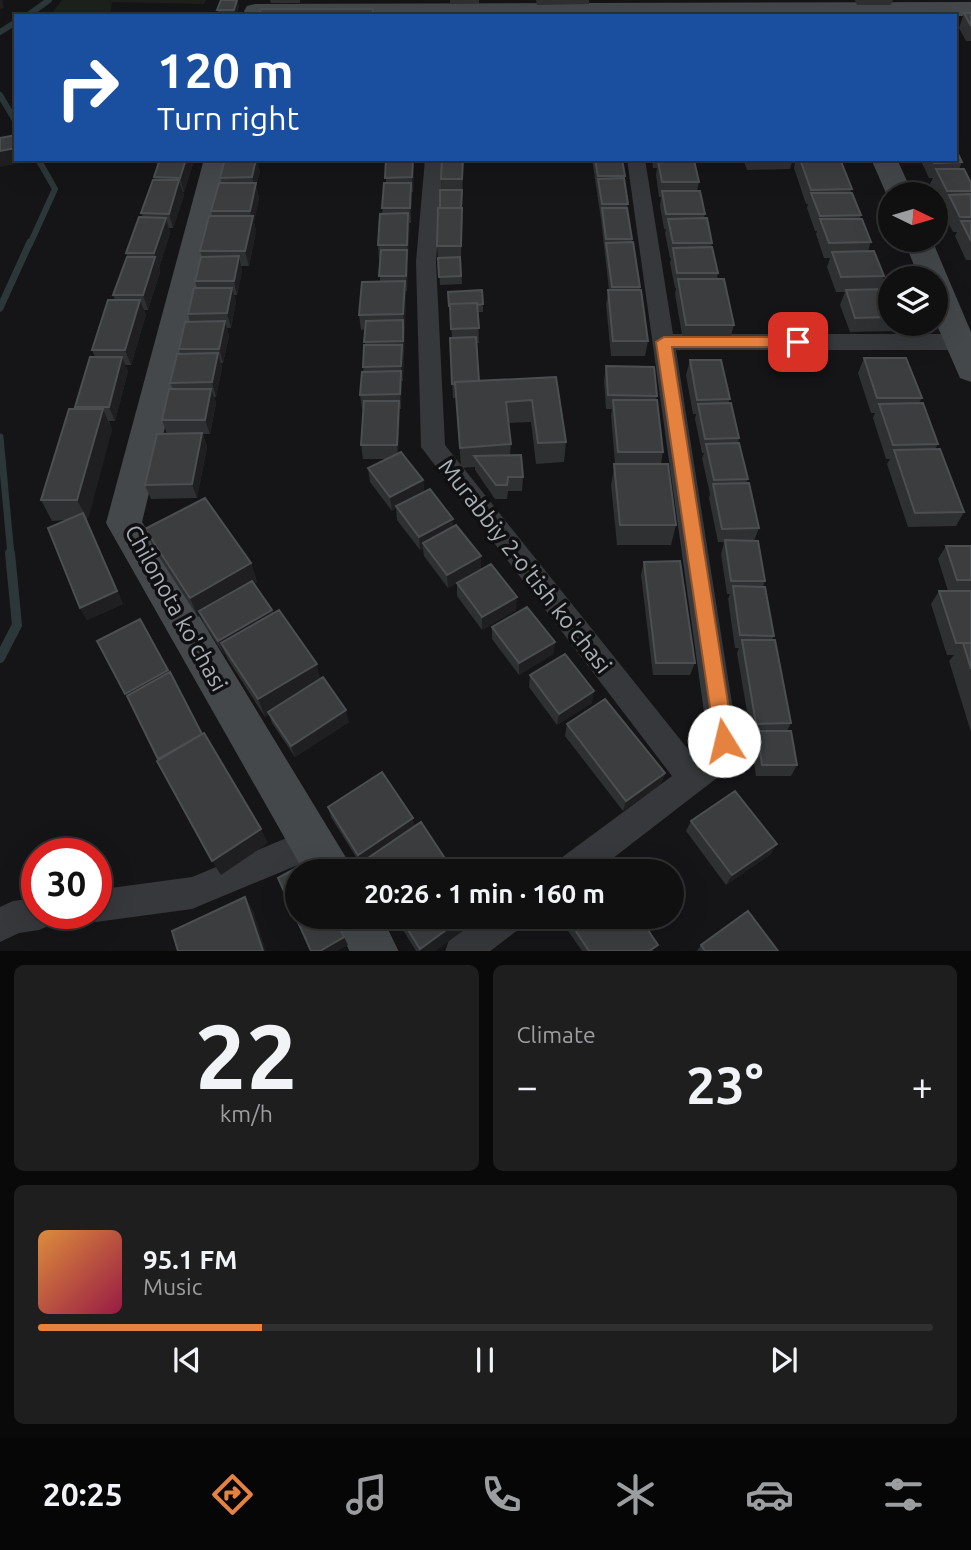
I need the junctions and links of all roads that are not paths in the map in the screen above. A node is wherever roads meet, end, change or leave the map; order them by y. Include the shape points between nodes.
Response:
1 (436, 5) edge
2 (821, 8) edge
3 (255, 9) edge
4 (971, 9) edge
5 (614, 12) edge
6 (216, 161) edge
7 (434, 161) edge
8 (636, 161) edge
9 (885, 161) edge
10 (894, 182) edge
11 (948, 310) edge
12 (664, 342) junction
13 (967, 351) edge
14 (692, 778) junction
15 (321, 857) edge
16 (585, 859) edge
17 (112, 904) edge
18 (21, 916) edge
19 (0, 926) edge
20 (363, 929) edge
21 (491, 929) edge
22 (376, 951) edge
23 (461, 951) edge

1 - 3 street
1 - 5 street
2 - 4 street
2 - 5 street
6 - 15 street, Chilonota ko'chasi via 124,523
7 - 14 street, Murabbiy 2-o'tish ko'chasi via 426,262 433,447
8 - 12 street
9 - 10 street
11 - 13 street
12 - 13 street
12 - 14 street via 725,754
14 - 16 street
15 - 17 street via 192,893
18 - 19 street
20 - 22 street
21 - 23 street

